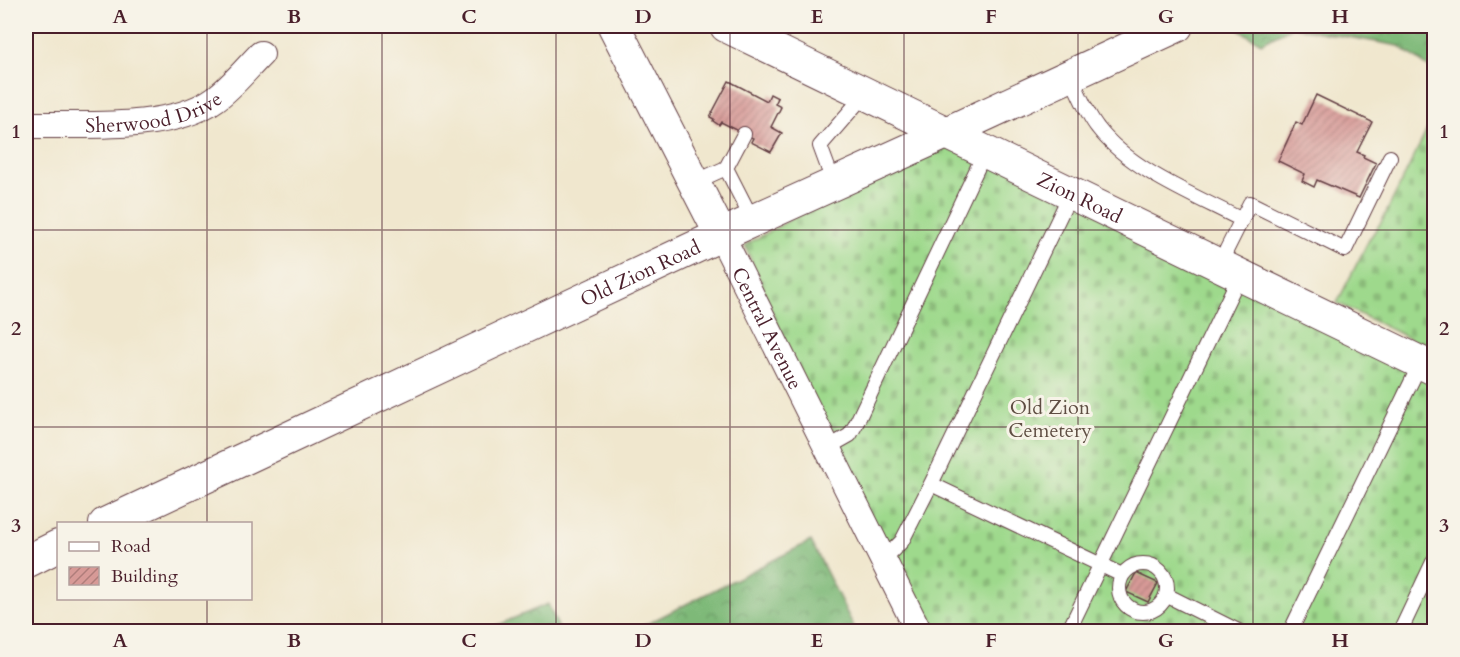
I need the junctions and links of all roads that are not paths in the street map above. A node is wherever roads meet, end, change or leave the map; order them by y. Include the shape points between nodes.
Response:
1 (614, 26) edge
2 (726, 26) edge
3 (1177, 26) edge
4 (261, 54) dead end
5 (1070, 75) junction
6 (865, 94) junction
7 (26, 125) edge
8 (946, 133) junction
9 (744, 134) dead end
10 (985, 152) junction
11 (1390, 157) dead end
12 (726, 168) junction
13 (695, 182) junction
14 (834, 184) junction
15 (1071, 193) junction
16 (1242, 220) junction
17 (753, 221) junction
18 (721, 235) junction
19 (1229, 270) junction
20 (1428, 366) edge
21 (827, 448) junction
22 (931, 484) junction
23 (109, 522) edge
24 (57, 546) edge
25 (883, 560) junction
26 (1434, 560) edge
27 (26, 562) edge
28 (1101, 565) junction
29 (1122, 575) junction
30 (1166, 595) junction
31 (919, 632) edge
32 (1068, 632) edge
33 (1240, 632) edge
34 (1290, 632) edge
35 (1400, 632) edge

1 - 13 street, Central Avenue
2 - 6 street, Zion Road
3 - 5 street, Old Zion Road
4 - 7 street, Sherwood Drive via 215,99 170,118
5 - 8 street, Old Zion Road
5 - 16 lane via 1098,128 1123,154
6 - 8 street, Zion Road
6 - 14 lane via 820,146
8 - 10 street, Zion Road
8 - 14 street, Old Zion Road
9 - 12 lane
10 - 15 street, Zion Road
10 - 21 lane via 856,424 850,435
11 - 16 lane via 1345,250 1250,203
12 - 13 lane
12 - 17 lane
13 - 18 street, Central Avenue
14 - 17 street, Old Zion Road
15 - 19 street, Zion Road
15 - 22 lane
16 - 19 lane
17 - 18 street, Old Zion Road
18 - 21 street, Central Avenue
18 - 23 street, Old Zion Road
19 - 20 street, Zion Road
19 - 28 lane
20 - 34 lane
21 - 25 street, Central Avenue
22 - 25 lane via 902,541
22 - 28 lane
24 - 27 street
25 - 31 street, Central Avenue
26 - 35 lane
28 - 29 lane
28 - 32 lane
29 - 30 lane via 1134,566 1156,568 1166,579
29 - 30 lane via 1121,599 1133,610 1149,612
30 - 33 lane

